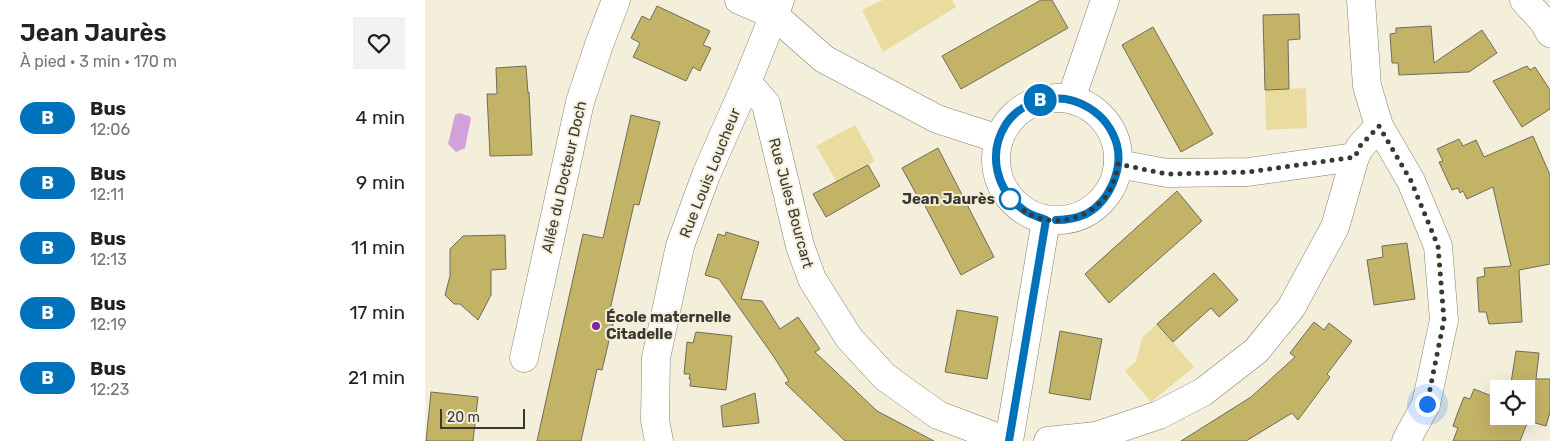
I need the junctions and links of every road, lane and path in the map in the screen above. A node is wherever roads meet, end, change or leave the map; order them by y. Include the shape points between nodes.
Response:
1 (616, 0) edge
2 (739, 0) edge
3 (1105, 0) edge
4 (1361, 0) edge
5 (1524, 0) edge
6 (777, 7) edge
7 (1550, 33) edge
8 (747, 82) junction
9 (1071, 99) junction
10 (1379, 126) junction
11 (999, 139) junction
12 (1355, 157) junction
13 (1118, 164) junction
14 (1046, 220) junction
15 (524, 358) dead end
16 (659, 441) edge
17 (1008, 441) edge
18 (1048, 441) edge
19 (1406, 441) edge

1 - 15 street, Allée du Docteur Doch via 580,102
2 - 6 street
3 - 9 street
4 - 10 street via 1367,86
5 - 7 street
6 - 8 street, Rue Louis Loucheur
6 - 11 street via 824,59 937,119
8 - 16 street, Rue Louis Loucheur via 706,175 680,246 656,358 655,420
8 - 17 street, Rue Jules Bourcart via 766,104 800,246 812,280 849,338 885,377 938,415
9 - 11 street via 1035,101 1019,110
9 - 13 street via 1101,116 1117,146
10 - 12 street via 1360,146
10 - 19 street via 1411,181 1438,246 1444,320 1427,404
11 - 14 street via 995,160 999,181 1010,199 1026,212
12 - 13 street via 1248,172 1167,174
12 - 18 street via 1335,227 1291,308 1256,351 1203,392 1159,415 1096,436
13 - 14 street via 1113,184 1102,201 1086,214 1066,220
14 - 17 street

